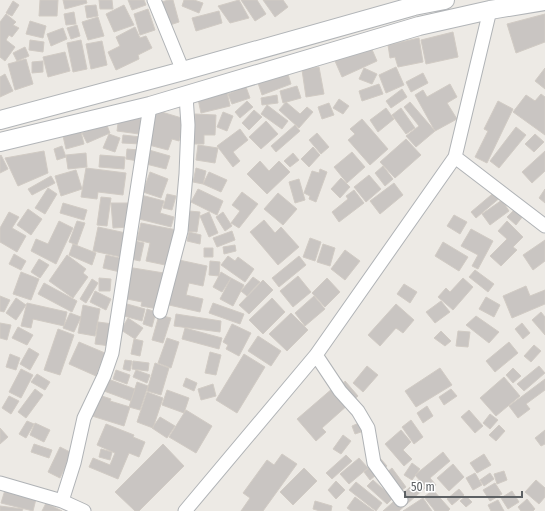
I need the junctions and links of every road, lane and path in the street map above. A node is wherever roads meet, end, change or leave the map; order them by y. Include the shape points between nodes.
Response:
1 (154, 0) edge
2 (445, 0) edge
3 (545, 1) edge
4 (413, 3) edge
5 (490, 10) junction
6 (183, 70) junction
7 (186, 96) junction
8 (150, 106) junction
9 (0, 120) edge
10 (0, 142) edge
11 (455, 157) junction
12 (545, 226) edge
13 (160, 312) dead end
14 (316, 355) junction
15 (0, 483) edge
16 (401, 500) dead end
17 (62, 501) junction
18 (84, 511) edge
19 (185, 511) edge

1 - 6 street
2 - 4 main road
3 - 5 main road
4 - 6 main road
5 - 7 main road via 419,26
5 - 11 street
6 - 9 main road
7 - 8 main road
7 - 13 street via 188,125 181,231
8 - 10 main road
8 - 17 street via 112,353 84,418
11 - 12 street
11 - 14 street
14 - 16 street via 368,428 374,463
14 - 19 street
15 - 17 street
17 - 18 street

